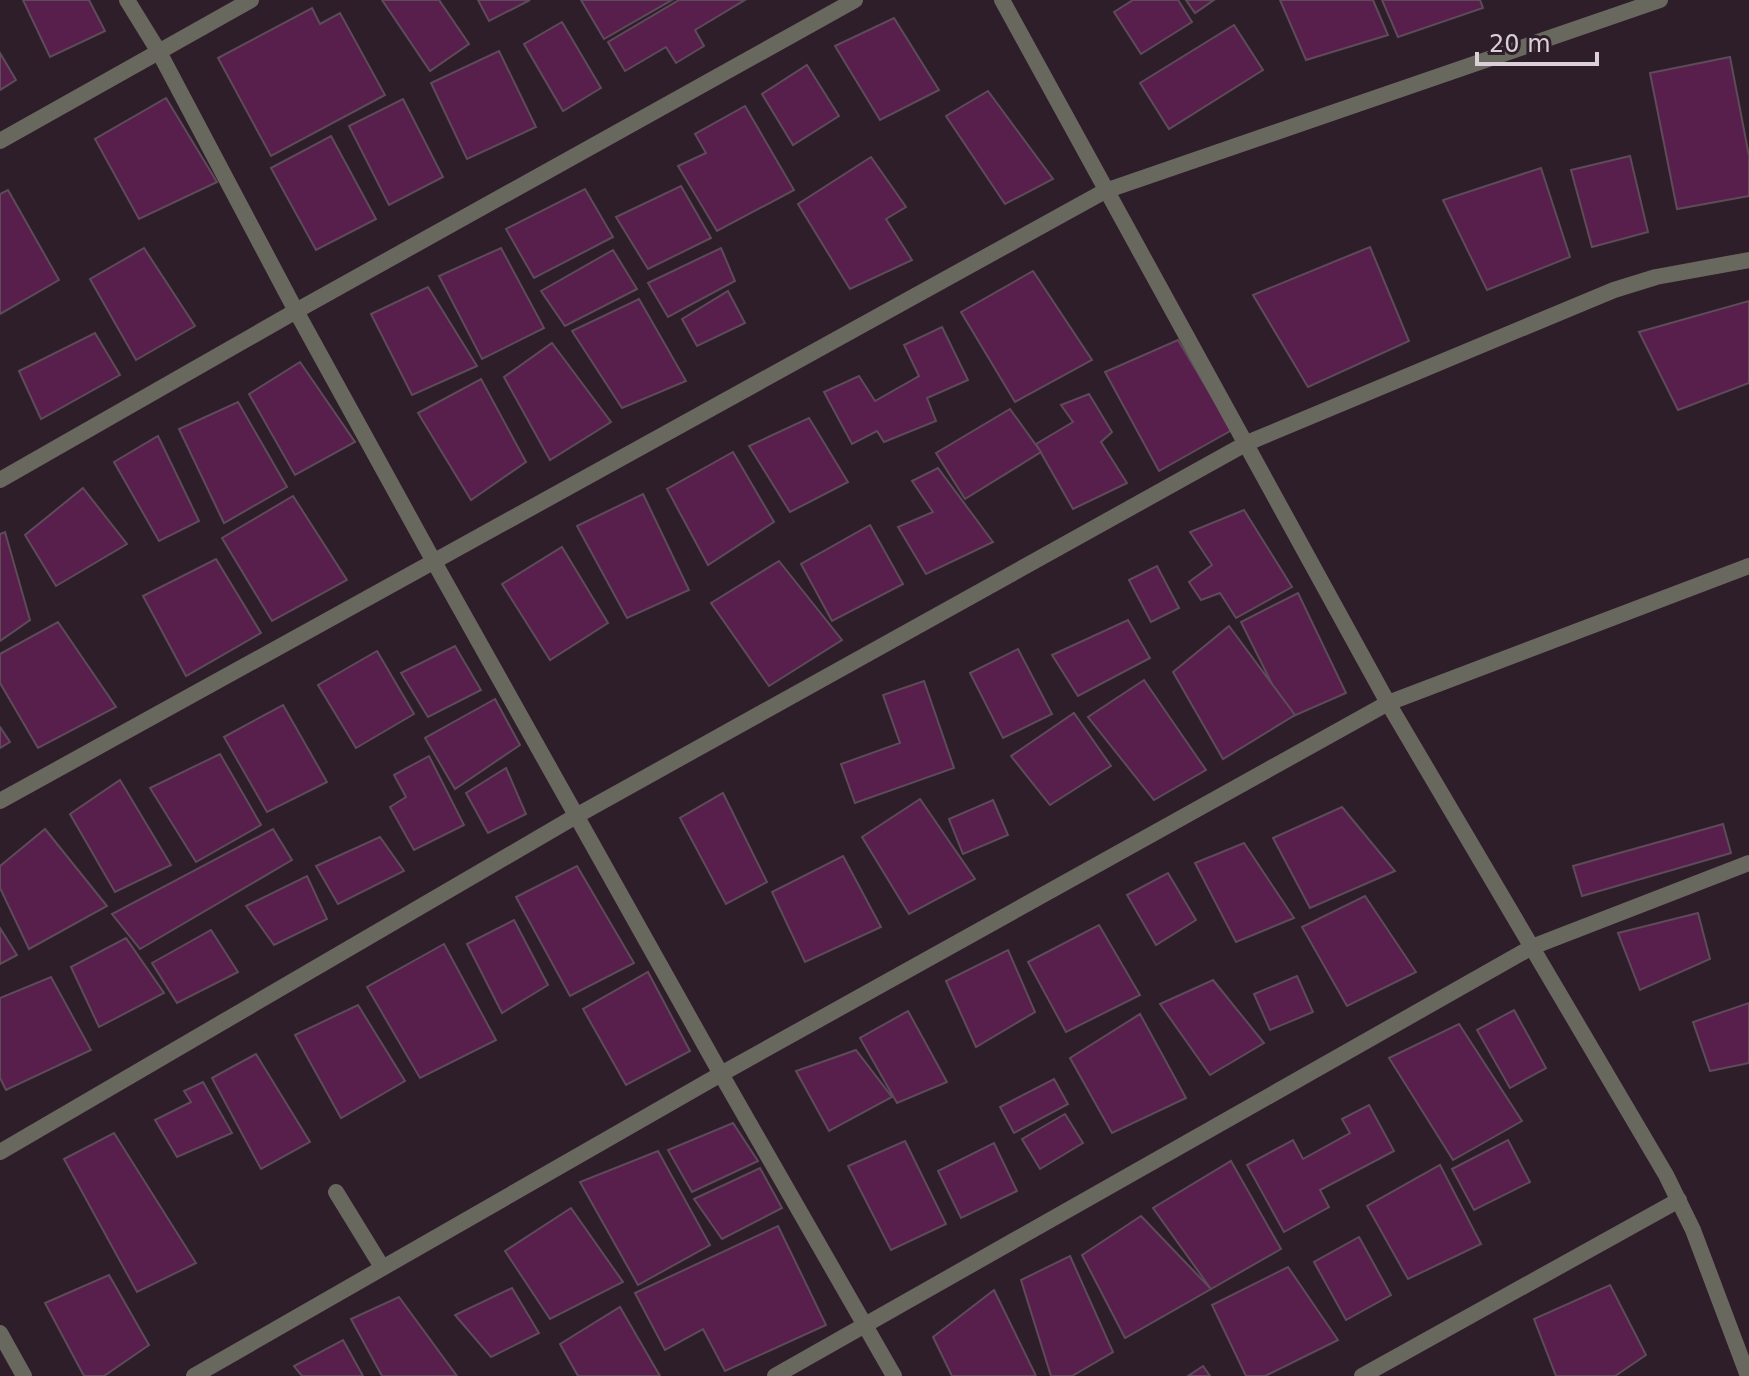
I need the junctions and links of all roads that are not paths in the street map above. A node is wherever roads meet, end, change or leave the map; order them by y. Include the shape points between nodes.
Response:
1 (127, 0) edge
2 (251, 0) edge
3 (855, 0) edge
4 (1002, 0) edge
5 (1660, 0) edge
6 (159, 52) junction
7 (0, 141) edge
8 (1105, 191) junction
9 (1749, 260) edge
10 (296, 311) junction
11 (1247, 443) junction
12 (0, 480) edge
13 (433, 560) junction
14 (1749, 566) edge
15 (1388, 703) junction
16 (0, 801) edge
17 (576, 816) junction
18 (1749, 863) edge
19 (1532, 947) junction
20 (721, 1074) junction
21 (0, 1152) edge
22 (336, 1192) dead end
23 (1679, 1200) junction
24 (382, 1267) junction
25 (866, 1324) junction
26 (0, 1333) edge
27 (24, 1376) edge
28 (194, 1376) edge
29 (775, 1376) edge
30 (894, 1376) edge
31 (1362, 1376) edge
32 (1748, 1376) edge

1 - 6 street
2 - 6 street
3 - 10 street
4 - 8 street
5 - 8 street
6 - 7 street
6 - 10 street
8 - 11 street
8 - 13 street
9 - 11 street via 1614,290
10 - 12 street
10 - 13 street
11 - 15 street
11 - 17 street
13 - 16 street
13 - 17 street
14 - 15 street
15 - 19 street
15 - 20 street
17 - 20 street
17 - 21 street
18 - 19 street
19 - 23 street
19 - 25 street
20 - 24 street
20 - 25 street
22 - 24 street
23 - 31 street
23 - 32 street
24 - 28 street
25 - 29 street
25 - 30 street
26 - 27 street

